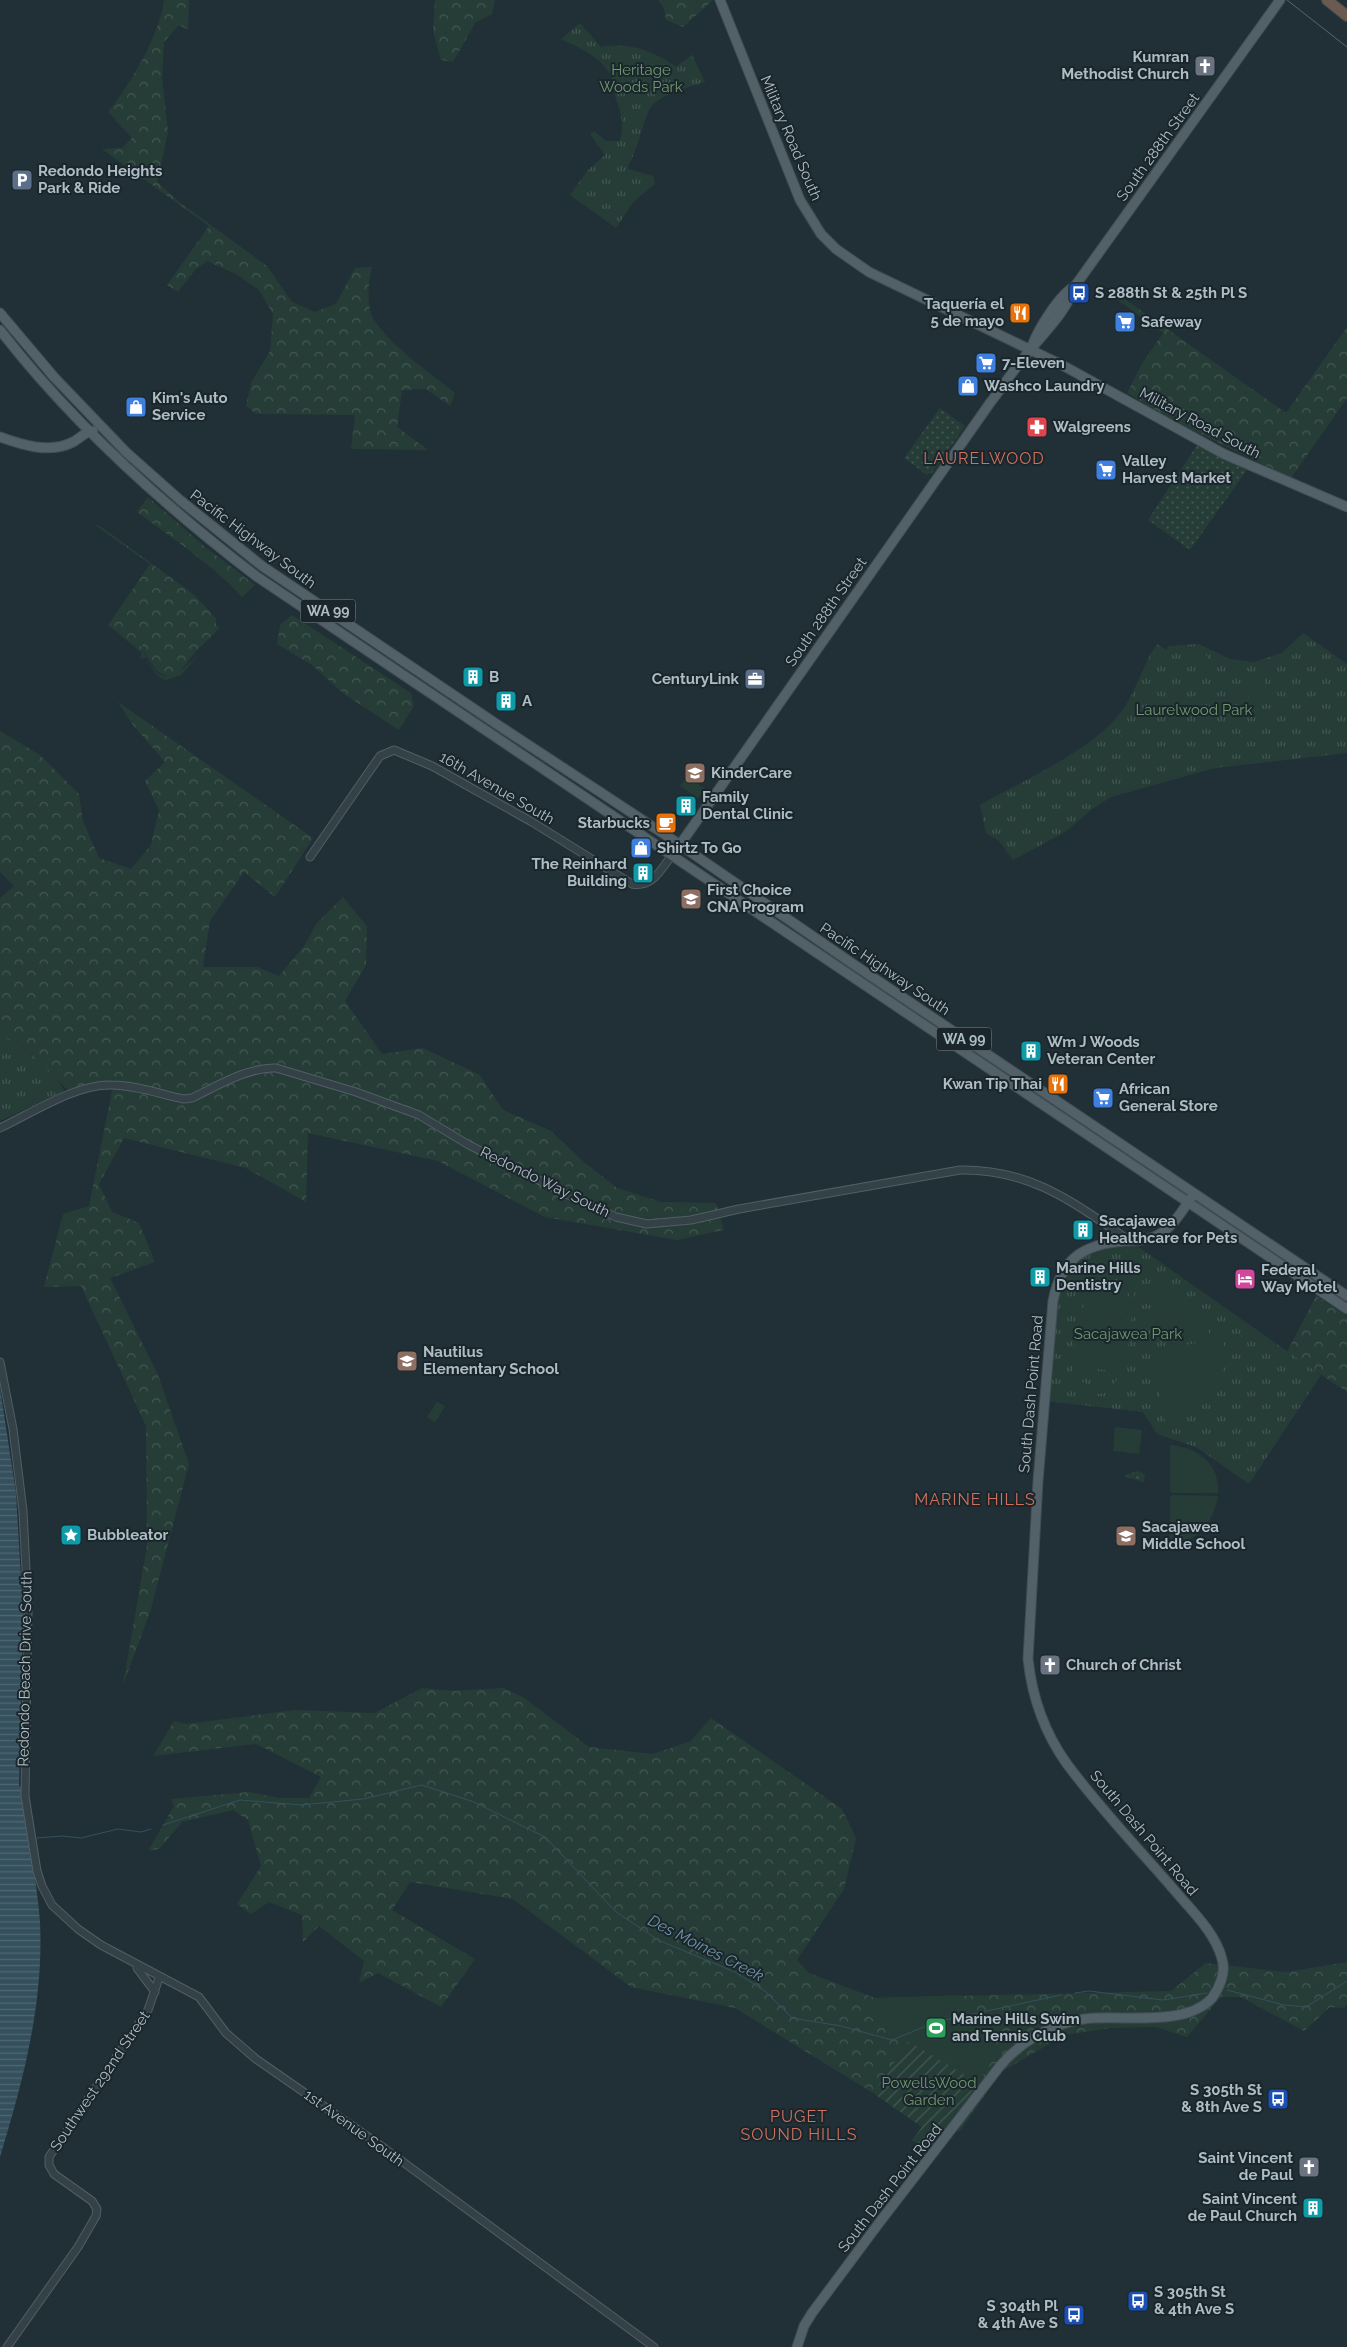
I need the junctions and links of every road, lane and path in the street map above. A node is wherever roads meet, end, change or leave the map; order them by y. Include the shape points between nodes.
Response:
1 (720, 0) edge
2 (1280, 0) edge
3 (1327, 0) edge
4 (1347, 16) edge
5 (0, 313) edge
6 (0, 330) edge
7 (1031, 349) junction
8 (89, 431) junction
9 (0, 437) edge
10 (180, 500) junction
11 (1347, 507) edge
12 (207, 537) junction
13 (262, 566) junction
14 (359, 645) junction
15 (396, 657) junction
16 (680, 844) junction
17 (672, 855) junction
18 (310, 857) dead end
19 (640, 885) joint
20 (877, 992) junction
21 (937, 1021) junction
22 (941, 1036) junction
23 (1006, 1067) junction
24 (0, 1128) edge
25 (1194, 1194) junction
26 (1188, 1202) junction
27 (1130, 1241) junction
28 (1285, 1268) junction
29 (1328, 1284) junction
30 (1347, 1296) edge
31 (1347, 1309) edge
32 (0, 1362) edge
33 (58, 1911) joint
34 (134, 1964) junction
35 (159, 1978) junction
36 (155, 1992) junction
37 (7, 2347) edge
38 (654, 2347) edge
39 (797, 2347) edge

1 - 7 main road, Military Road South via 797,194 821,234 869,272
2 - 7 main road, South 288th Street via 1075,286 1071,298 1044,337
3 - 4 highway
5 - 10 main road, Pacific Highway South / WA 99 via 82,407
6 - 8 main road, Pacific Highway South / WA 99
7 - 11 main road, Military Road South via 1224,454
7 - 16 main road, South 288th Street
8 - 9 main road via 56,448 32,446
8 - 10 main road via 97,432 159,490
8 - 12 main road, Pacific Highway South / WA 99
10 - 13 main road, Pacific Highway South / WA 99
12 - 13 main road via 252,568
12 - 14 main road, Pacific Highway South / WA 99 via 256,576
13 - 15 main road, Pacific Highway South / WA 99
14 - 15 main road via 392,660
14 - 17 main road, Pacific Highway South / WA 99
15 - 16 main road, Pacific Highway South / WA 99
16 - 17 main road, South 288th Street
16 - 21 main road, Pacific Highway South / WA 99
17 - 19 street, South 288th Street via 655,878
17 - 20 main road, Pacific Highway South / WA 99
18 - 19 street, 16th Avenue South via 380,756 390,751 432,766 532,822 618,877
20 - 21 main road via 930,1023
20 - 22 main road, Pacific Highway South / WA 99
21 - 23 main road, Pacific Highway South / WA 99
22 - 23 main road via 947,1034
22 - 26 main road, Pacific Highway South / WA 99
23 - 25 main road, Pacific Highway South / WA 99
24 - 27 street, Redondo Way South via 51,1103 99,1086 127,1086 184,1099 247,1073 276,1068 419,1115 561,1192 635,1222 676,1223 739,1209 972,1170 1018,1178 1051,1190
25 - 26 main road, South Dash Point Road
25 - 29 main road, Pacific Highway South / WA 99
26 - 27 main road, South Dash Point Road via 1163,1232 1151,1239
26 - 28 main road, Pacific Highway South / WA 99
27 - 39 main road, South Dash Point Road via 1097,1245 1078,1253 1063,1271 1054,1292 1029,1624 1030,1681 1046,1730 1067,1764 1204,1925 1222,1958 1223,1975 1211,1999 1187,2013 1075,2020 1044,2031 1016,2050 1000,2066 812,2313
28 - 29 main road via 1301,1272 1320,1285
28 - 31 main road, Pacific Highway South / WA 99
29 - 30 main road, Pacific Highway South / WA 99
32 - 33 street, Redondo Beach Drive South via 24,1521 28,1609 24,1796 37,1871 47,1896
33 - 34 street, 1st Avenue South via 86,1935
34 - 35 street, 1st Avenue South
34 - 36 street
35 - 36 street, Southwest 292nd Street
35 - 38 street, 1st Avenue South via 184,1987 199,1997 226,2033 256,2059
36 - 37 street, Southwest 292nd Street via 148,2010 49,2157 54,2174 88,2197 97,2209 91,2228

